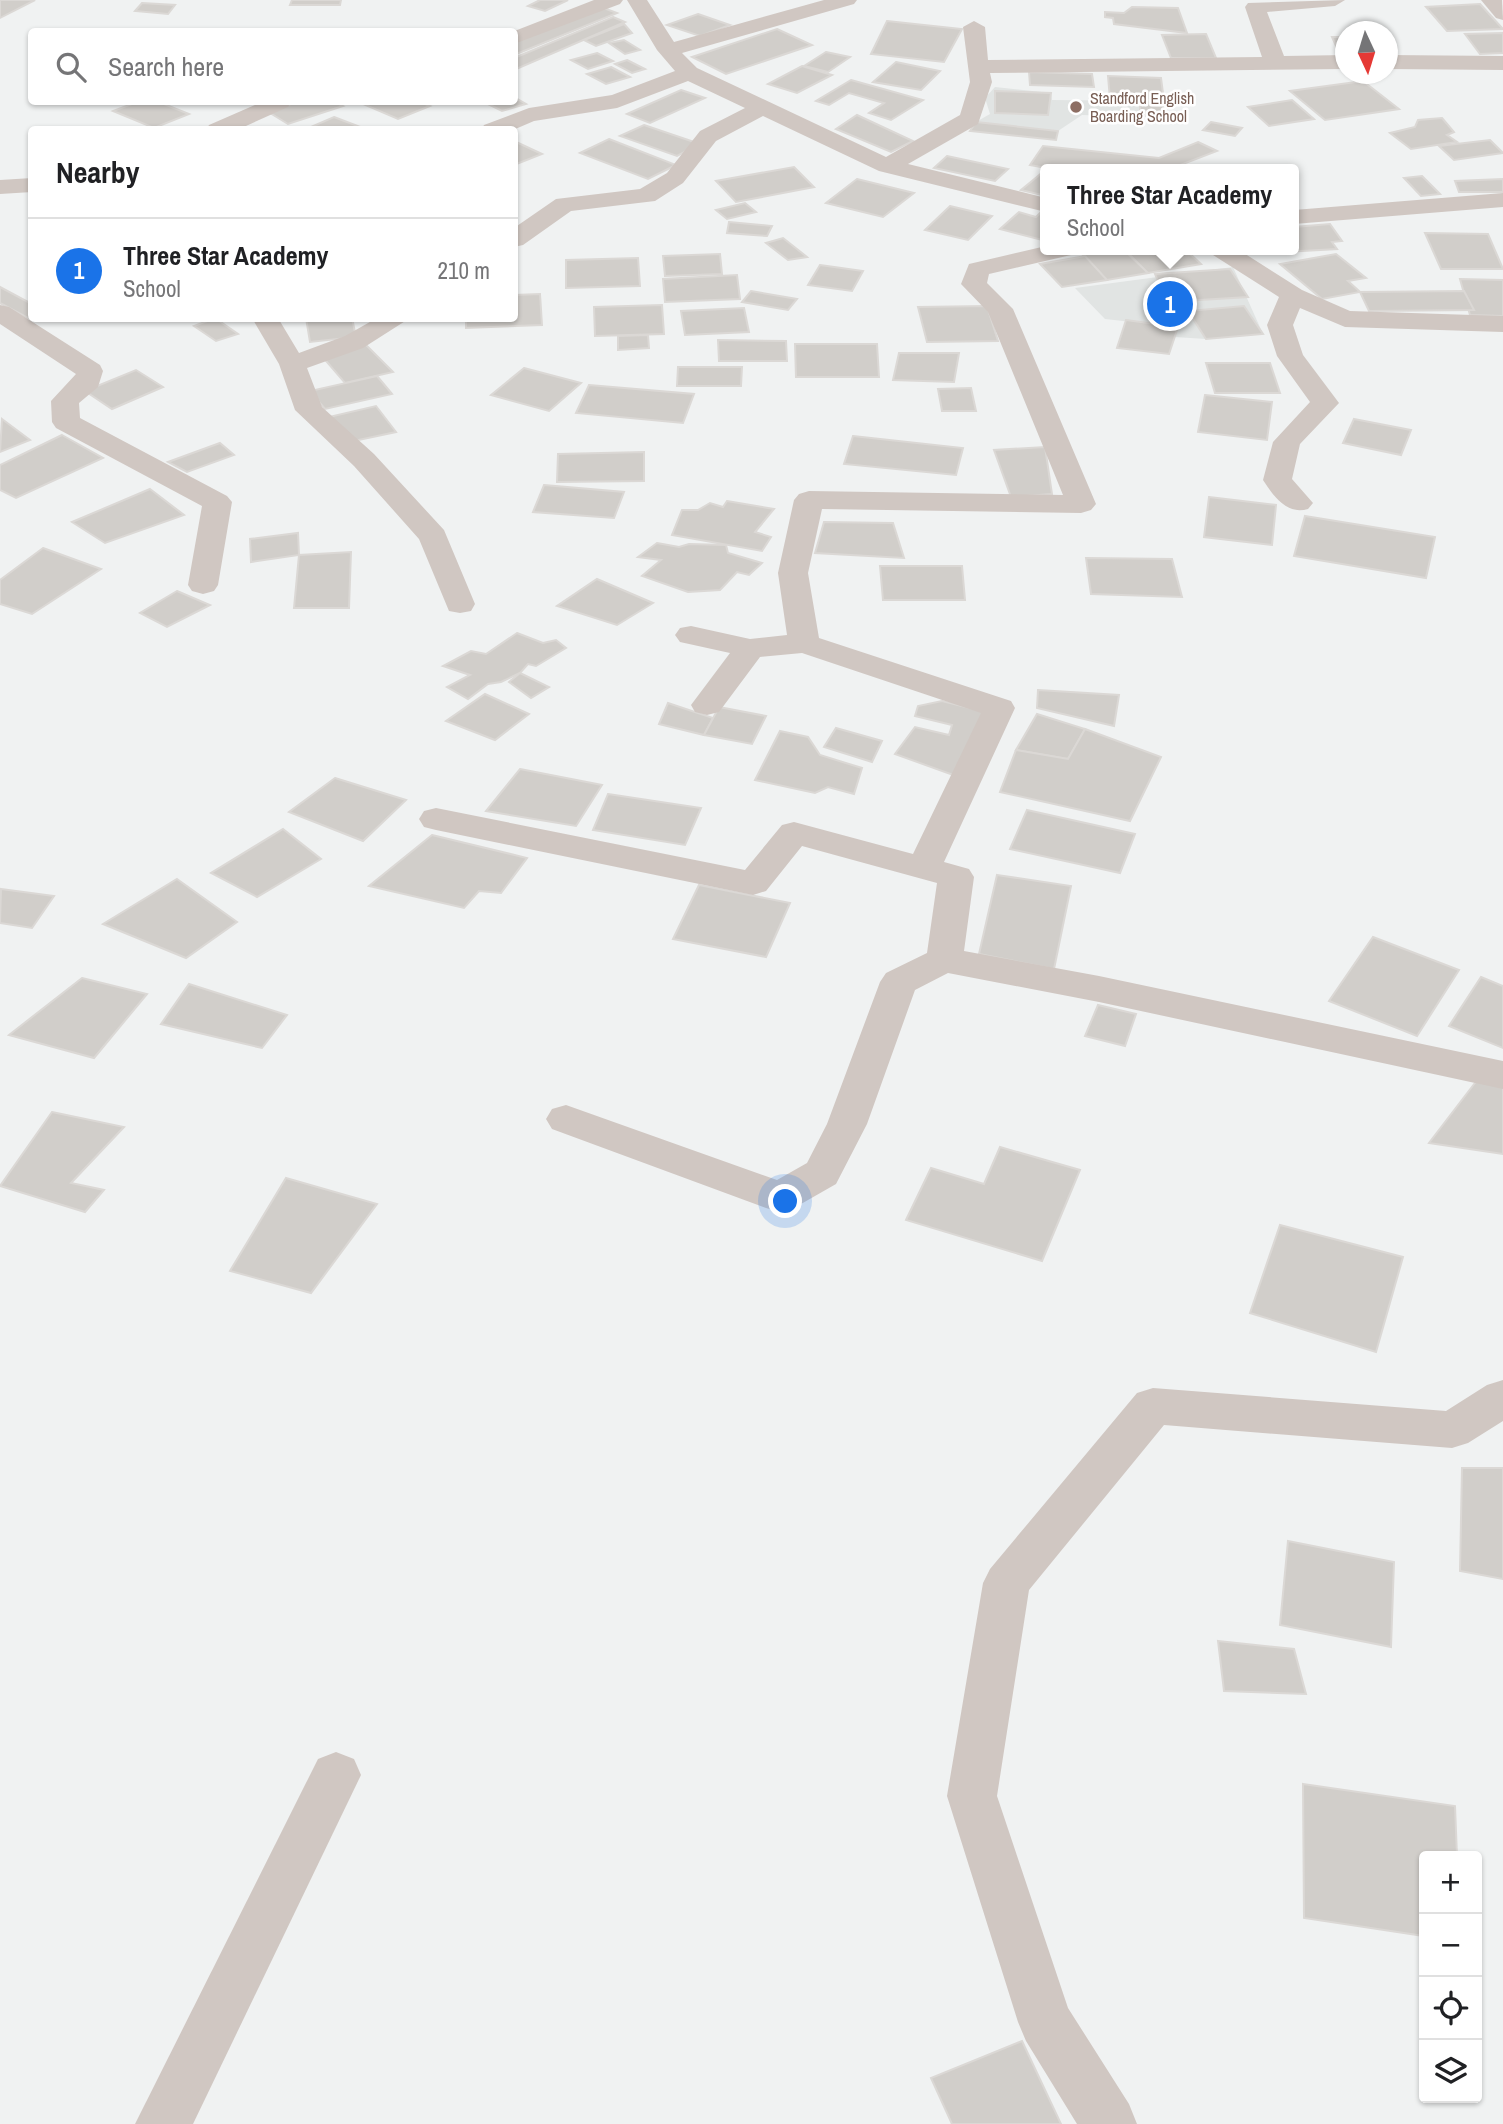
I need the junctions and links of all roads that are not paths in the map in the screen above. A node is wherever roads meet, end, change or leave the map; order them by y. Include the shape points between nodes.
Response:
1 (613, 0) edge
2 (637, 0) edge
3 (847, 0) edge
4 (1335, 0) edge
5 (1491, 0) edge
6 (1246, 4) edge
7 (1503, 14) edge
8 (974, 27) dead end
9 (518, 36) edge
10 (668, 50) junction
11 (1275, 62) junction
12 (1335, 62) edge
13 (1398, 62) edge
14 (1503, 63) edge
15 (978, 67) junction
16 (690, 73) junction
17 (273, 105) edge
18 (763, 107) junction
19 (226, 126) edge
20 (503, 126) edge
21 (887, 166) junction
22 (28, 185) edge
23 (0, 187) edge
24 (1503, 200) edge
25 (1040, 204) edge
26 (1299, 217) edge
27 (518, 237) edge
28 (1040, 255) edge
29 (1231, 255) edge
30 (1293, 295) junction
31 (0, 313) edge
32 (267, 322) edge
33 (390, 322) edge
34 (1503, 324) edge
35 (292, 364) junction
36 (1298, 503) dead end
37 (203, 585) dead end
38 (460, 604) dead end
39 (691, 635) dead end
40 (804, 643) junction
41 (750, 648) junction
42 (707, 705) dead end
43 (436, 819) dead end
44 (925, 866) junction
45 (944, 960) junction
46 (1503, 1075) edge
47 (566, 1119) dead end
48 (1503, 1398) edge
49 (336, 1775) dead end
50 (163, 2124) edge
51 (1109, 2124) edge

1 - 9 street
2 - 10 street
3 - 10 street
4 - 6 street
5 - 7 street
6 - 11 street
8 - 15 street
10 - 16 street
11 - 12 street
11 - 15 street
13 - 14 street
15 - 21 street via 981,82 970,119
16 - 18 street
16 - 20 street via 617,101 530,116
17 - 19 street
18 - 21 street
18 - 27 street via 708,136 675,178 646,196 565,204
21 - 25 street
22 - 23 street
24 - 26 street
28 - 40 street via 978,269 974,284 1000,309 1081,504 809,500 793,573
29 - 30 street
30 - 34 street via 1345,319
30 - 36 street via 1280,326 1290,356 1325,403 1287,442 1277,480
31 - 37 street via 90,371 88,381 65,401 66,422 217,502
32 - 35 street
33 - 35 street via 354,342
35 - 38 street via 309,410 364,460 433,536
39 - 41 street
40 - 41 street
40 - 44 street via 999,708
41 - 42 street
43 - 44 street via 753,883 794,833
44 - 45 street via 956,877
45 - 46 street
45 - 47 street via 899,982 847,1124 822,1173 780,1197
48 - 51 street via 1452,1430 1153,1406 1007,1583 972,1796 1045,2022
49 - 50 street

